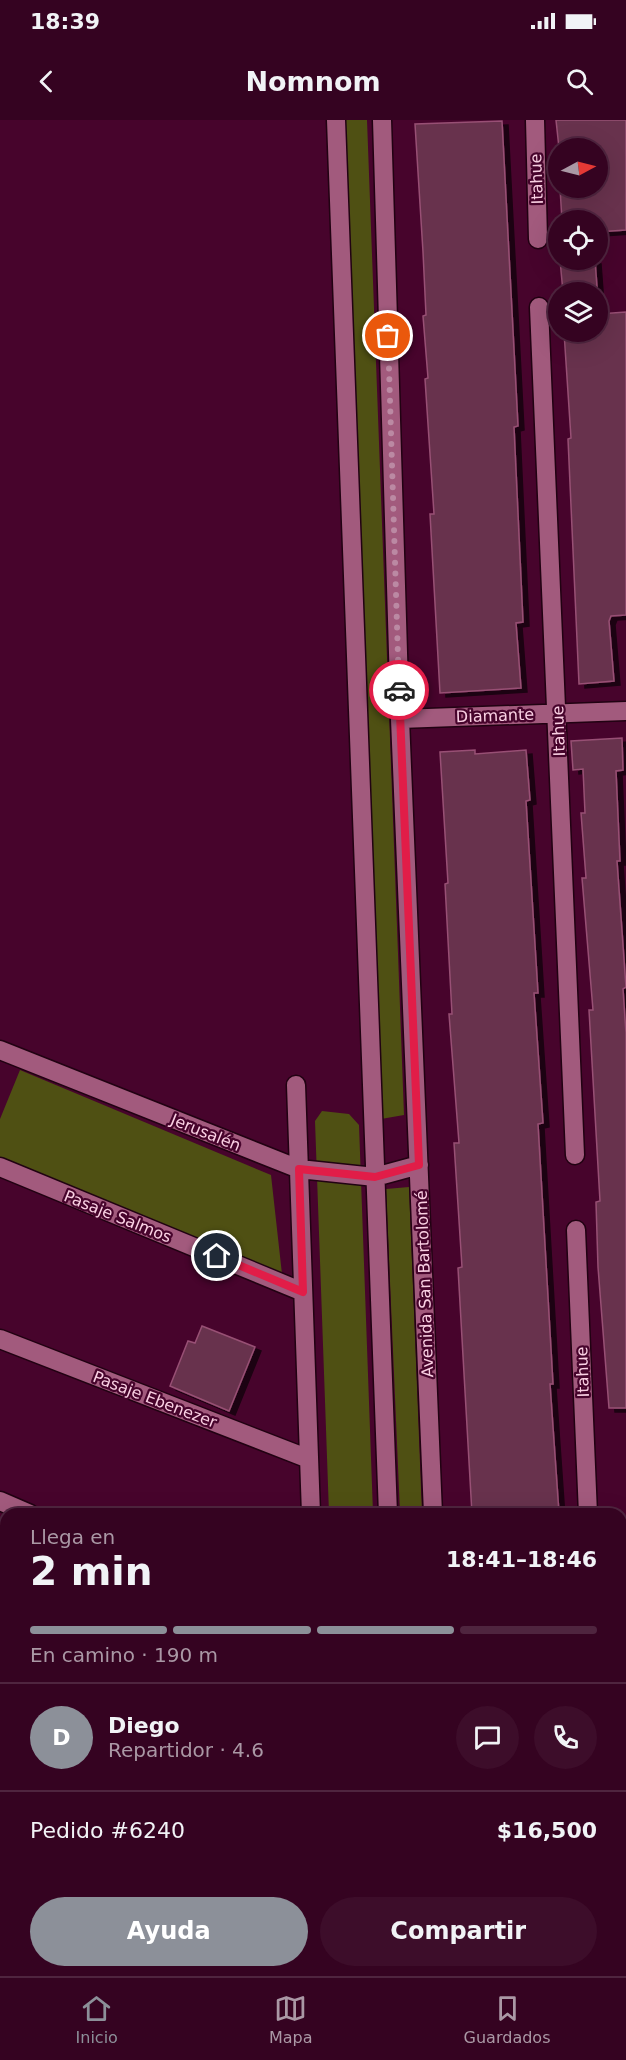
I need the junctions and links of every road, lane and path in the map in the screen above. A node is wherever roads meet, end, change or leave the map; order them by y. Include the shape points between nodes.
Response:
1 (336, 120) edge
2 (381, 120) edge
3 (534, 120) edge
4 (538, 239) dead end
5 (540, 307) dead end
6 (626, 711) edge
7 (557, 713) junction
8 (400, 719) junction
9 (0, 1050) edge
10 (296, 1084) dead end
11 (575, 1155) dead end
12 (419, 1165) junction
13 (0, 1167) edge
14 (299, 1169) junction
15 (375, 1177) junction
16 (576, 1230) dead end
17 (303, 1292) junction
18 (0, 1339) edge
19 (309, 1459) junction
20 (0, 1501) edge
21 (16, 1508) edge
22 (311, 1508) edge
23 (388, 1508) edge
24 (433, 1508) edge
25 (588, 1508) edge

1 - 15 street
2 - 8 street, Avenida San Bartolomé
3 - 4 street, Itahue
5 - 7 street, Itahue
6 - 7 street, Diamante
7 - 8 street, Diamante
7 - 11 street, Itahue
8 - 12 street, Avenida San Bartolomé
9 - 14 street, Jerusalén
10 - 14 street
12 - 15 street, Jerusalén
12 - 24 street, Avenida San Bartolomé
13 - 17 street, Pasaje Salmos
14 - 15 street, Jerusalén
14 - 17 street
15 - 23 street
16 - 25 street, Itahue
17 - 19 street
18 - 19 street, Pasaje Ebenezer
19 - 22 street
20 - 21 street

